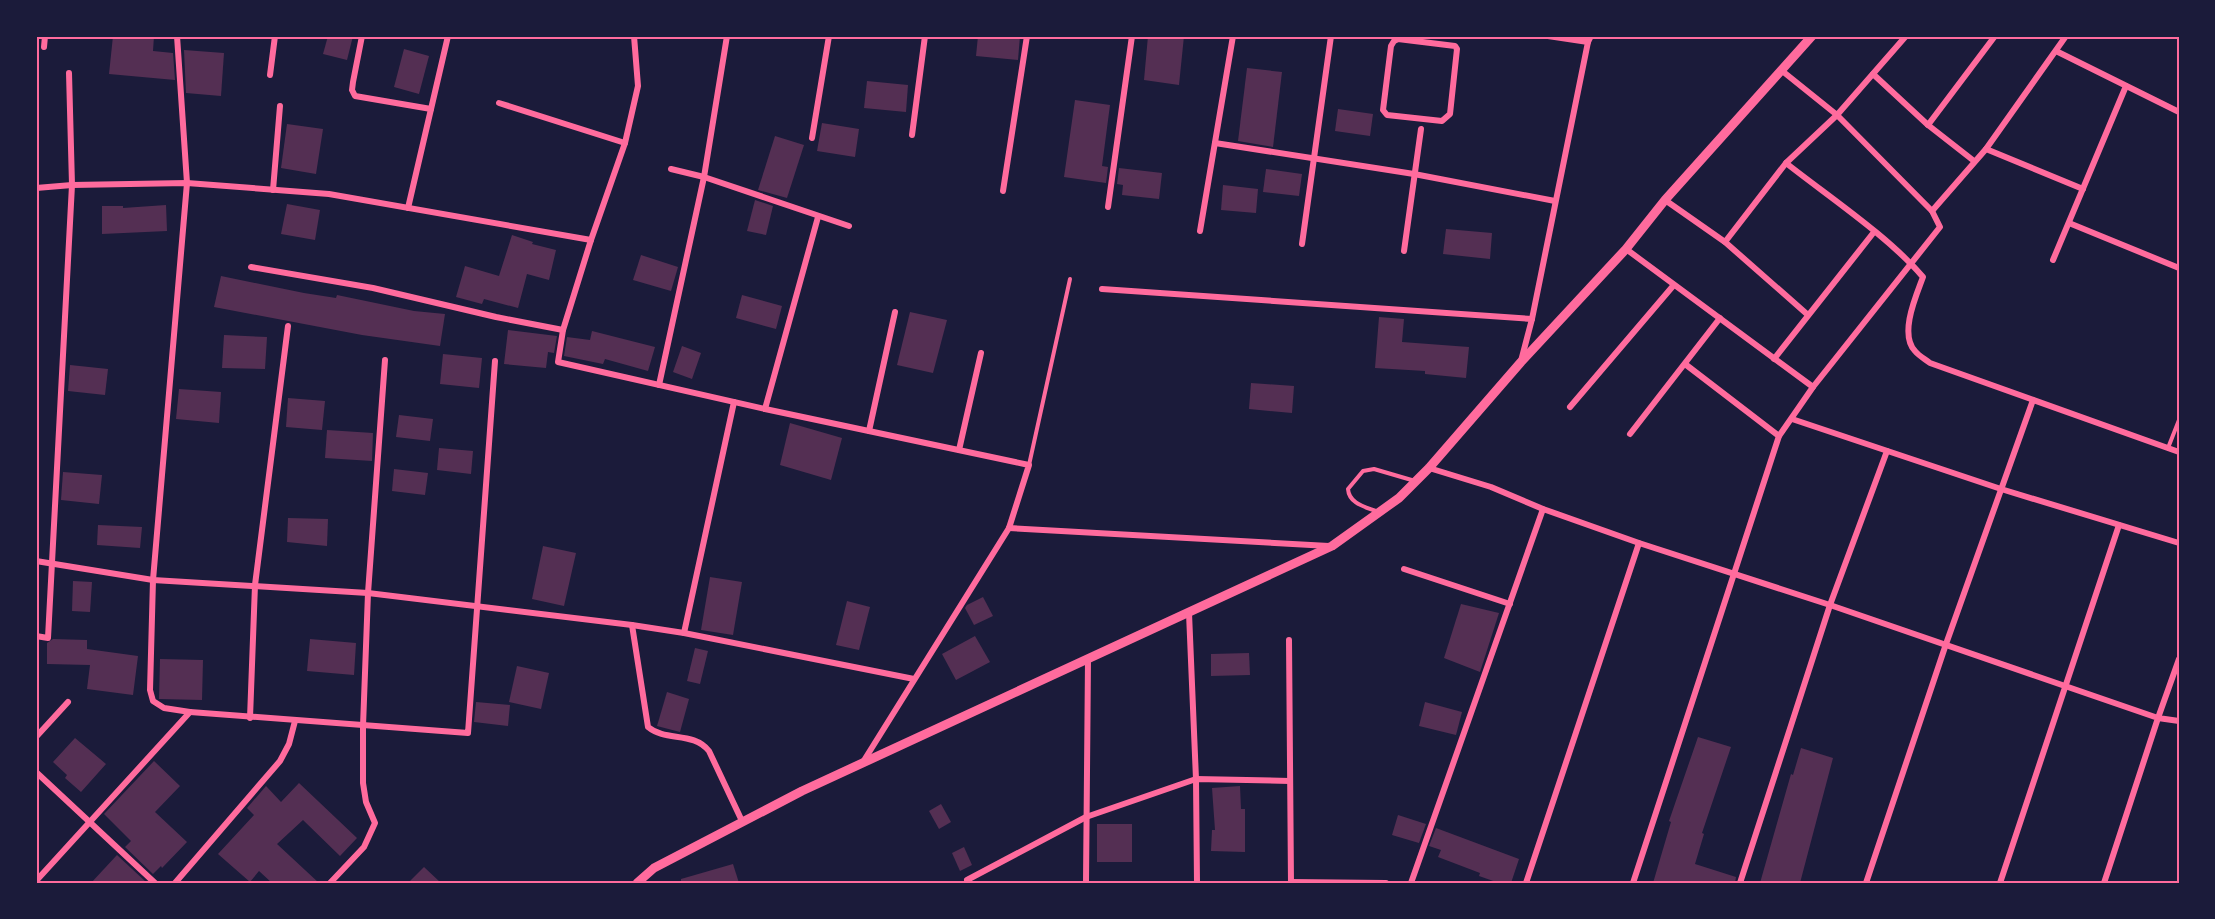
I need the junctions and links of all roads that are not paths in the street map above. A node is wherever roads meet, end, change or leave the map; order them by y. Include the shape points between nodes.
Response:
1 (45, 36) edge
2 (177, 36) edge
3 (275, 36) edge
4 (362, 36) edge
5 (448, 36) edge
6 (634, 36) edge
7 (727, 36) edge
8 (829, 36) edge
9 (925, 36) edge
10 (1027, 36) edge
11 (1132, 36) edge
12 (1233, 36) edge
13 (1331, 36) edge
14 (1548, 36) edge
15 (1812, 36) edge
16 (1906, 36) edge
17 (2066, 36) edge
18 (1992, 37) edge
19 (1433, 39) edge
20 (1589, 39) edge
21 (44, 47) dead end
22 (2056, 51) junction
23 (1781, 70) junction
24 (69, 73) dead end
25 (1873, 74) junction
26 (270, 75) dead end
27 (2126, 86) junction
28 (499, 103) dead end
29 (280, 106) dead end
30 (431, 109) junction
31 (2179, 112) edge
32 (1837, 115) junction
33 (1928, 125) junction
34 (1421, 129) dead end
35 (912, 135) dead end
36 (812, 138) dead end
37 (626, 143) junction
38 (1215, 143) junction
39 (1986, 149) junction
40 (1314, 159) junction
41 (1974, 161) junction
42 (1786, 163) junction
43 (671, 169) dead end
44 (1414, 174) junction
45 (704, 177) junction
46 (187, 183) junction
47 (72, 185) junction
48 (36, 188) edge
49 (2083, 189) junction
50 (273, 190) junction
51 (1003, 191) dead end
52 (1665, 200) junction
53 (1555, 201) junction
54 (1108, 207) dead end
55 (408, 208) junction
56 (1932, 211) junction
57 (818, 217) junction
58 (2068, 223) junction
59 (849, 226) dead end
60 (1200, 231) dead end
61 (1875, 232) junction
62 (591, 240) junction
63 (1725, 242) junction
64 (1302, 244) dead end
65 (1626, 249) junction
66 (1404, 251) dead end
67 (2053, 260) dead end
68 (1912, 264) junction
69 (251, 267) dead end
70 (2179, 268) edge
71 (1070, 279) dead end
72 (1673, 286) junction
73 (1102, 289) dead end
74 (895, 312) dead end
75 (1808, 315) junction
76 (1720, 318) junction
77 (1532, 319) junction
78 (288, 326) dead end
79 (563, 330) junction
80 (981, 353) dead end
81 (1774, 359) junction
82 (385, 360) dead end
83 (495, 361) dead end
84 (1521, 362) junction
85 (1685, 364) junction
86 (659, 385) junction
87 (1813, 387) junction
88 (2033, 400) junction
89 (734, 402) junction
90 (1570, 407) dead end
91 (765, 409) junction
92 (1792, 419) junction
93 (2179, 420) edge
94 (869, 431) junction
95 (1630, 434) dead end
96 (1779, 436) junction
97 (2168, 448) junction
98 (959, 450) junction
99 (1887, 451) junction
100 (2179, 452) edge
101 (1029, 465) junction
102 (1430, 468) junction
103 (1416, 481) junction
104 (2001, 489) junction
105 (1543, 509) junction
106 (1379, 513) junction
107 (2119, 525) junction
108 (1009, 528) junction
109 (1639, 543) junction
110 (2179, 543) edge
111 (1332, 546) junction
112 (36, 561) edge
113 (51, 564) junction
114 (1404, 569) dead end
115 (1733, 573) junction
116 (153, 580) junction
117 (255, 585) junction
118 (368, 593) junction
119 (1510, 604) junction
120 (1830, 605) junction
121 (478, 607) junction
122 (1189, 613) junction
123 (632, 625) junction
124 (684, 633) junction
125 (36, 636) edge
126 (1289, 640) dead end
127 (1946, 644) junction
128 (1088, 660) junction
129 (2179, 660) edge
130 (914, 679) junction
131 (2065, 687) junction
132 (68, 702) dead end
133 (190, 712) junction
134 (250, 718) junction
135 (2158, 718) junction
136 (295, 721) junction
137 (2179, 721) edge
138 (363, 726) junction
139 (36, 736) edge
140 (861, 765) junction
141 (36, 772) edge
142 (1196, 779) junction
143 (1290, 781) junction
144 (1086, 817) junction
145 (742, 821) junction
146 (89, 822) junction
147 (967, 880) dead end
148 (36, 881) edge
149 (155, 883) edge
150 (175, 883) edge
151 (330, 883) edge
152 (637, 883) edge
153 (1086, 883) edge
154 (1197, 883) edge
155 (1291, 883) edge
156 (1386, 883) edge
157 (1411, 883) edge
158 (1526, 883) edge
159 (1633, 883) edge
160 (1740, 883) edge
161 (1866, 883) edge
162 (2000, 883) edge
163 (2104, 883) edge

1 - 21 street
2 - 46 street
3 - 26 street
4 - 30 street via 352,90 355,96
5 - 30 street
6 - 37 street via 638,86
7 - 45 street
8 - 36 street
9 - 35 street
10 - 51 street
11 - 54 street
12 - 38 street
13 - 40 street
14 - 20 street
15 - 23 street
16 - 25 street
17 - 22 street
18 - 33 street
19 - 19 street via 1394,41 1382,104 1387,115 1447,119 1457,49
20 - 53 street
22 - 27 street
22 - 39 street
23 - 32 street
23 - 52 street
24 - 47 street
25 - 32 street
25 - 33 street
27 - 31 street
27 - 49 street
28 - 37 street
29 - 50 street
30 - 55 street
32 - 42 street
32 - 56 street
33 - 41 street
34 - 44 street
37 - 62 street
38 - 40 street
38 - 60 street
39 - 41 street
39 - 49 street
40 - 44 street
40 - 64 street
41 - 56 street
42 - 61 street
42 - 63 street
43 - 45 street
44 - 53 street
44 - 66 street
45 - 57 street
45 - 86 street
46 - 47 street
46 - 50 street
46 - 116 street
47 - 48 street
47 - 113 street
49 - 58 street
50 - 55 street via 329,194
52 - 63 street
52 - 65 street
53 - 77 street
55 - 62 street
56 - 68 street via 1940,227
57 - 59 street
57 - 91 street
58 - 67 street
58 - 70 street
61 - 68 street
61 - 75 street
62 - 79 street
63 - 75 street
65 - 72 street
65 - 84 street
68 - 87 street
68 - 88 street via 1923,277 1911,310 1908,334 1913,350 1930,363
69 - 79 street via 373,288
71 - 101 lane
72 - 76 street
72 - 90 street
73 - 77 street
74 - 94 street
75 - 81 street
76 - 81 street
76 - 85 street
77 - 84 street
78 - 117 street
79 - 86 street via 558,362
80 - 98 street
81 - 87 street
82 - 118 street
83 - 121 street
84 - 102 street
85 - 95 street
85 - 96 street
86 - 89 street
87 - 92 street
88 - 97 street
88 - 104 street
89 - 91 street
89 - 124 street
91 - 94 street
92 - 96 street
92 - 99 street
93 - 97 lane
94 - 98 street
96 - 115 street
97 - 100 street
98 - 101 street
99 - 104 street
99 - 120 street
101 - 108 street
102 - 103 street
102 - 105 street
103 - 106 street
103 - 106 lane via 1374,469 1363,471 1348,489 1348,495
104 - 107 street
104 - 127 street
105 - 109 street
105 - 119 street
106 - 111 street
107 - 110 street
107 - 131 street
108 - 111 street
108 - 130 street
109 - 115 street
109 - 158 street
111 - 122 street
112 - 113 street
113 - 116 street
113 - 125 street via 48,638
114 - 119 street
115 - 120 street
115 - 159 street
116 - 117 street
116 - 133 street via 153,701 164,708
117 - 118 street
117 - 134 street
118 - 121 street
118 - 138 street
119 - 157 street
120 - 127 street
120 - 160 street
121 - 123 street
121 - 138 street via 468,733
122 - 128 street
122 - 142 street
123 - 124 street
123 - 145 street via 648,727 661,735 704,744
124 - 130 street
126 - 143 street
127 - 131 street
127 - 161 street
128 - 140 street
128 - 144 street
129 - 135 street
130 - 140 street
131 - 135 street
131 - 162 street
132 - 139 street
133 - 134 street
133 - 146 street
134 - 136 street
135 - 137 street
135 - 163 street
136 - 138 street
136 - 150 street via 280,761
138 - 151 street via 363,783 375,827 364,847
140 - 145 street
141 - 146 street
142 - 143 street
142 - 144 street
142 - 154 street
143 - 155 street
144 - 147 street
144 - 153 street
145 - 152 street via 654,868
146 - 148 street
146 - 149 street
155 - 156 street

